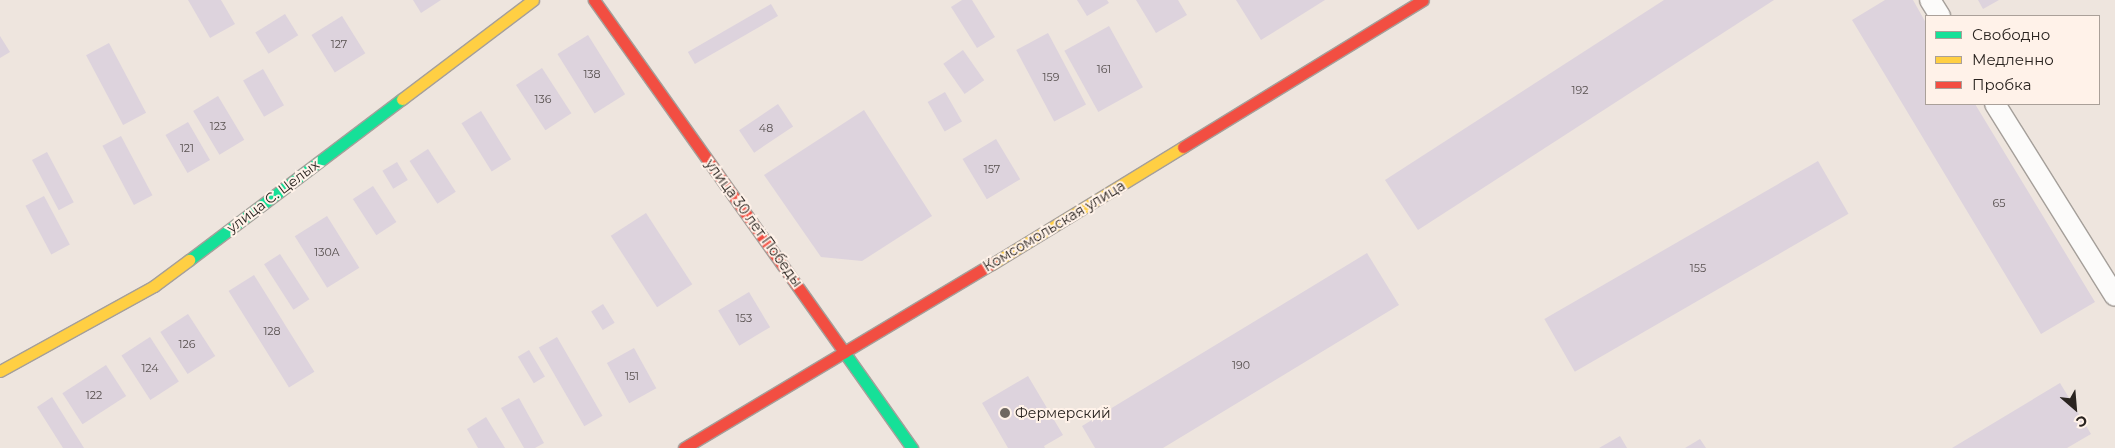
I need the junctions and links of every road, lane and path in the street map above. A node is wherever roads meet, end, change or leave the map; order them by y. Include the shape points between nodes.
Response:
1 (532, 0) edge
2 (594, 0) edge
3 (1423, 0) edge
4 (1930, 0) edge
5 (1939, 15) edge
6 (1996, 105) edge
7 (2115, 296) edge
8 (847, 353) junction
9 (0, 371) edge
10 (684, 448) edge
11 (912, 448) edge

1 - 9 street, улица С. Целых via 154,286
2 - 8 street, улица 30 лет Победы
3 - 8 street, Комсомольская улица
4 - 5 lane
6 - 7 lane
8 - 10 street, Комсомольская улица
8 - 11 street, улица 30 лет Победы

